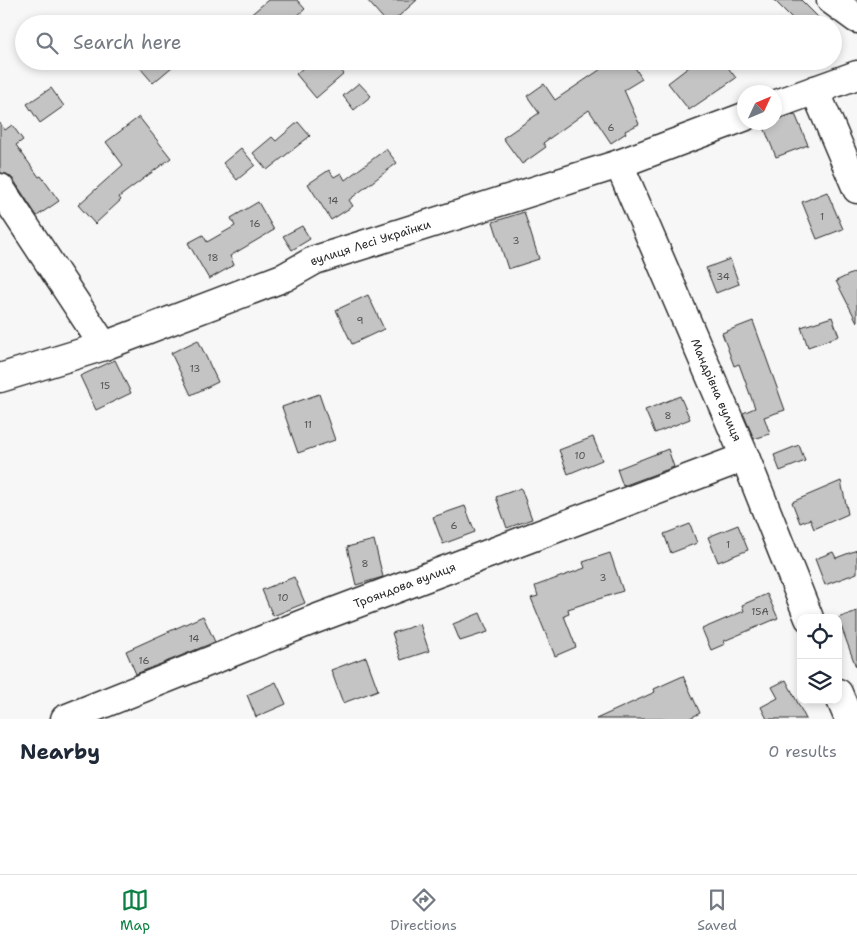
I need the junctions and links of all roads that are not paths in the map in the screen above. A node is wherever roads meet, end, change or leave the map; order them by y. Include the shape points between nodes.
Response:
1 (831, 0) edge
2 (857, 19) edge
3 (857, 75) edge
4 (815, 90) junction
5 (782, 102) edge
6 (737, 120) edge
7 (619, 164) junction
8 (0, 188) edge
9 (857, 189) edge
10 (104, 346) junction
11 (0, 378) edge
12 (745, 456) junction
13 (807, 614) edge
14 (842, 702) edge
15 (65, 719) edge
16 (849, 719) edge

1 - 2 street
3 - 4 street
4 - 5 street
4 - 9 street
6 - 7 street, вулиця Лесі Українки
7 - 10 street, вулиця Лесі Українки via 315,260 284,277
7 - 12 street, Мандрівна вулиця
8 - 10 street
10 - 11 street, вулиця Лесі Українки
12 - 13 street, Мандрівна вулиця
12 - 15 street, Трояндова вулиця via 310,621
14 - 16 street

